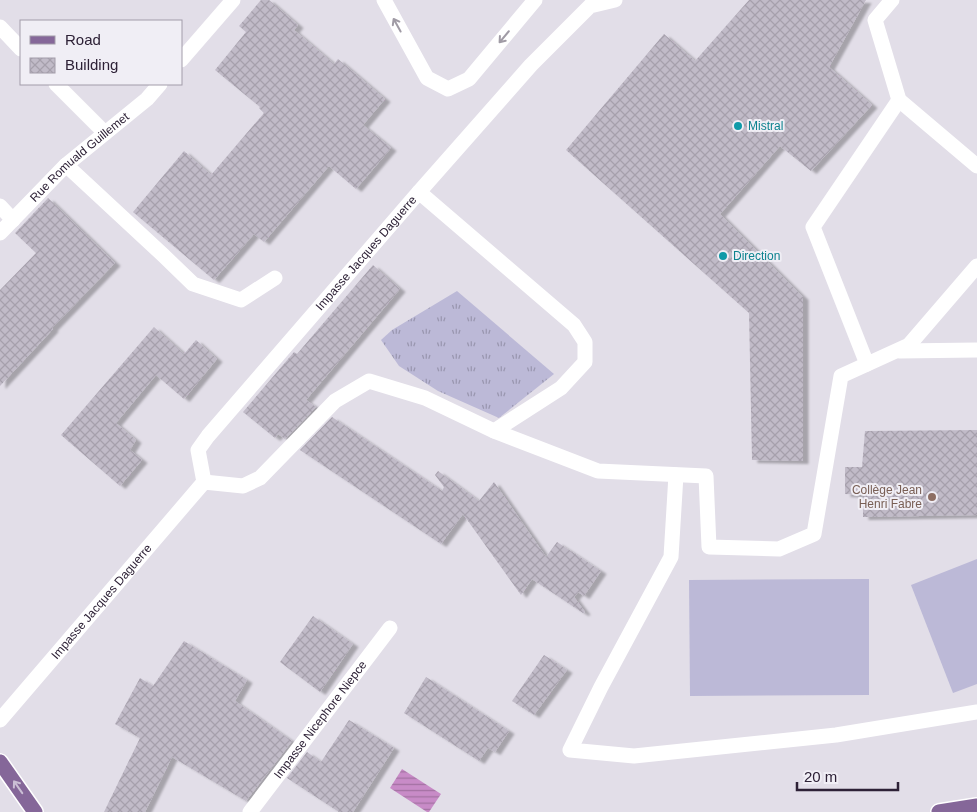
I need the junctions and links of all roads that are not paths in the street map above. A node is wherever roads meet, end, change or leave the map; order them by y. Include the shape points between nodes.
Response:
1 (233, 0) edge
2 (384, 0) edge
3 (535, 0) edge
4 (615, 0) edge
5 (892, 0) edge
6 (0, 28) edge
7 (20, 48) edge
8 (182, 59) edge
9 (57, 85) edge
10 (159, 85) edge
11 (900, 100) junction
12 (104, 133) junction
13 (66, 165) junction
14 (977, 166) edge
15 (419, 192) junction
16 (0, 206) edge
17 (13, 220) junction
18 (0, 233) edge
19 (977, 266) edge
20 (276, 278) dead end
21 (977, 350) edge
22 (896, 351) junction
23 (867, 364) junction
24 (494, 431) junction
25 (676, 475) junction
26 (204, 482) junction
27 (390, 628) dead end
28 (977, 712) edge
29 (0, 720) edge
30 (0, 762) edge
31 (977, 806) edge
32 (35, 812) edge
33 (250, 812) edge
34 (939, 812) edge

1 - 8 street
3 -> 2 street via 469,79 448,89 427,78
4 - 15 street via 590,6 531,65
5 - 11 street via 875,20
6 - 7 street
9 - 12 street
10 - 12 street, Rue Romuald Guillemet via 147,99
11 - 14 street
11 - 23 street via 813,227
12 - 13 street, Rue Romuald Guillemet
13 - 17 street, Rue Romuald Guillemet
13 - 20 street via 193,284 241,300
15 - 24 street, Impasse Jacques Daguerre via 574,325 586,342 585,362 561,388
15 - 26 street, Impasse Jacques Daguerre via 208,436 198,450
16 - 17 street
17 - 18 street, Rue Romuald Guillemet
19 - 22 street via 909,345
21 - 22 street
22 - 23 street
23 - 25 street via 841,376 814,534 779,549 710,547 706,476
24 - 25 street via 598,471
24 - 26 street via 425,398 369,381 335,401 260,478 243,486
25 - 28 street via 671,557 570,750 634,756 836,736
26 - 29 street, Impasse Jacques Daguerre
27 - 33 street, Impasse Nicephore Niepce
32 -> 30 main road
31 - 34 main road

